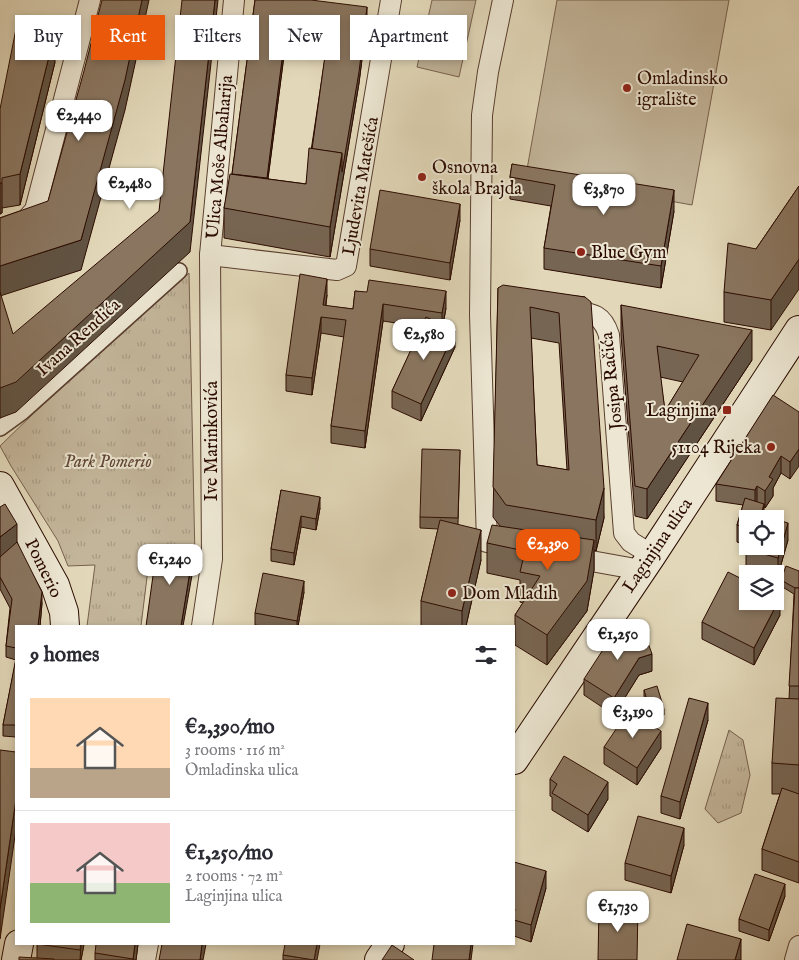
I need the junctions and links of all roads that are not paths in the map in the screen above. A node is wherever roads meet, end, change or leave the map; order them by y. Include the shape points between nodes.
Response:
1 (90, 0) edge
2 (234, 0) edge
3 (391, 0) edge
4 (503, 0) edge
5 (0, 229) edge
6 (210, 255) junction
7 (179, 271) dead end
8 (548, 307) edge
9 (799, 330) edge
10 (0, 428) edge
11 (0, 486) edge
12 (646, 562) junction
13 (64, 625) edge
14 (202, 625) edge
15 (515, 758) edge
16 (19, 945) edge
17 (148, 945) edge
18 (389, 945) edge
19 (799, 946) edge
20 (16, 960) edge
21 (145, 960) edge
22 (379, 960) edge
23 (795, 960) edge

1 - 5 street via 35,210 26,220
2 - 6 street, Ulica Moše Albaharija
3 - 6 street, Ljudevita Matešića via 346,266 337,270
4 - 12 street via 482,115 490,297 486,542 542,552
6 - 14 street, Ive Marinkovića via 212,559
7 - 10 street, Ivana Rendića via 19,415
8 - 12 street, Josipa Račića via 596,315 607,328 624,533
9 - 12 main road, Laginjina ulica
11 - 13 main road, Pomerio via 55,585 64,612
12 - 15 main road, Laginjina ulica
16 - 20 main road
17 - 21 street
18 - 22 main road
19 - 23 street

